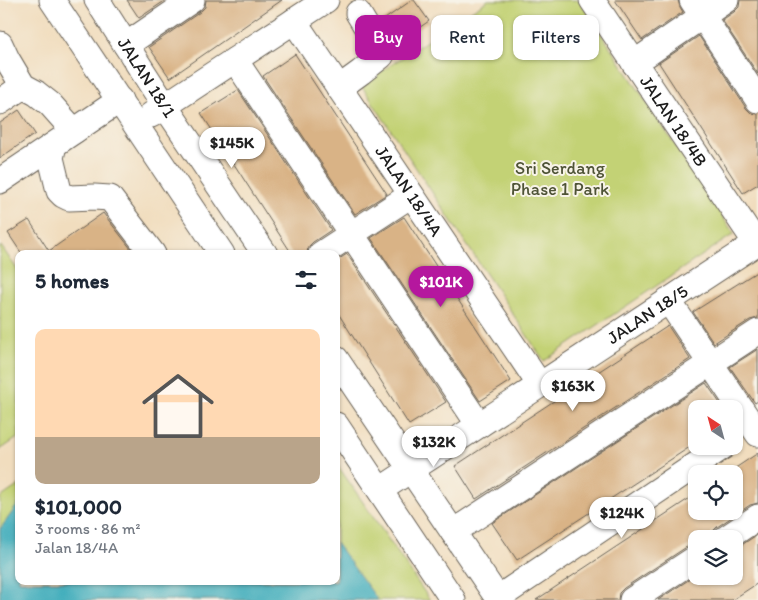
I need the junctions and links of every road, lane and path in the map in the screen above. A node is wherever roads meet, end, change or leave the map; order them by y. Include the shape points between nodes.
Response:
1 (52, 0) edge
2 (97, 0) edge
3 (192, 0) edge
4 (326, 0) edge
5 (592, 0) edge
6 (726, 0) edge
7 (697, 8) edge
8 (358, 13) dead end
9 (294, 22) junction
10 (126, 44) junction
11 (2, 56) edge
12 (235, 60) junction
13 (634, 63) junction
14 (22, 86) junction
15 (339, 88) junction
16 (120, 100) junction
17 (758, 100) edge
18 (0, 102) edge
19 (166, 106) junction
20 (136, 125) junction
21 (64, 138) junction
22 (0, 181) edge
23 (411, 195) junction
24 (352, 234) junction
25 (757, 242) edge
26 (150, 250) edge
27 (219, 250) edge
28 (262, 250) edge
29 (328, 250) edge
30 (668, 300) junction
31 (758, 332) edge
32 (710, 363) junction
33 (340, 365) edge
34 (540, 385) junction
35 (479, 425) junction
36 (340, 431) edge
37 (751, 431) edge
38 (711, 455) edge
39 (411, 470) junction
40 (380, 490) junction
41 (758, 518) edge
42 (739, 530) edge
43 (453, 532) junction
44 (688, 563) edge
45 (498, 599) edge
46 (453, 600) edge
47 (632, 600) edge

1 - 16 street
2 - 10 street, JALAN 18/1
3 - 10 street
4 - 9 street
5 - 13 street, JALAN 18/4B
6 - 7 street
7 - 13 street
7 - 17 street
8 - 15 street via 381,56
9 - 12 street
9 - 15 street, JALAN 18/4A
10 - 19 street, JALAN 18/1
11 - 14 street
12 - 19 street
12 - 24 street
13 - 25 street, JALAN 18/4B
14 - 18 street
14 - 21 street via 50,104
15 - 23 street, JALAN 18/4A
16 - 20 street
16 - 21 street
19 - 20 street
19 - 28 street, JALAN 18/1
20 - 27 street
21 - 22 street
21 - 26 street via 52,158 59,190 69,198 110,198
23 - 24 street
23 - 34 street, JALAN 18/4A
24 - 29 street
24 - 35 street
25 - 30 street, JALAN 18/5
30 - 32 street
30 - 34 street, JALAN 18/5
31 - 32 street
32 - 37 street
32 - 43 street
33 - 39 street
34 - 35 street, JALAN 18/5
35 - 39 street, JALAN 18/5
36 - 40 street
38 - 45 street
39 - 40 street, JALAN 18/5
39 - 43 street
40 - 46 street
41 - 42 street
43 - 45 street
44 - 47 street

